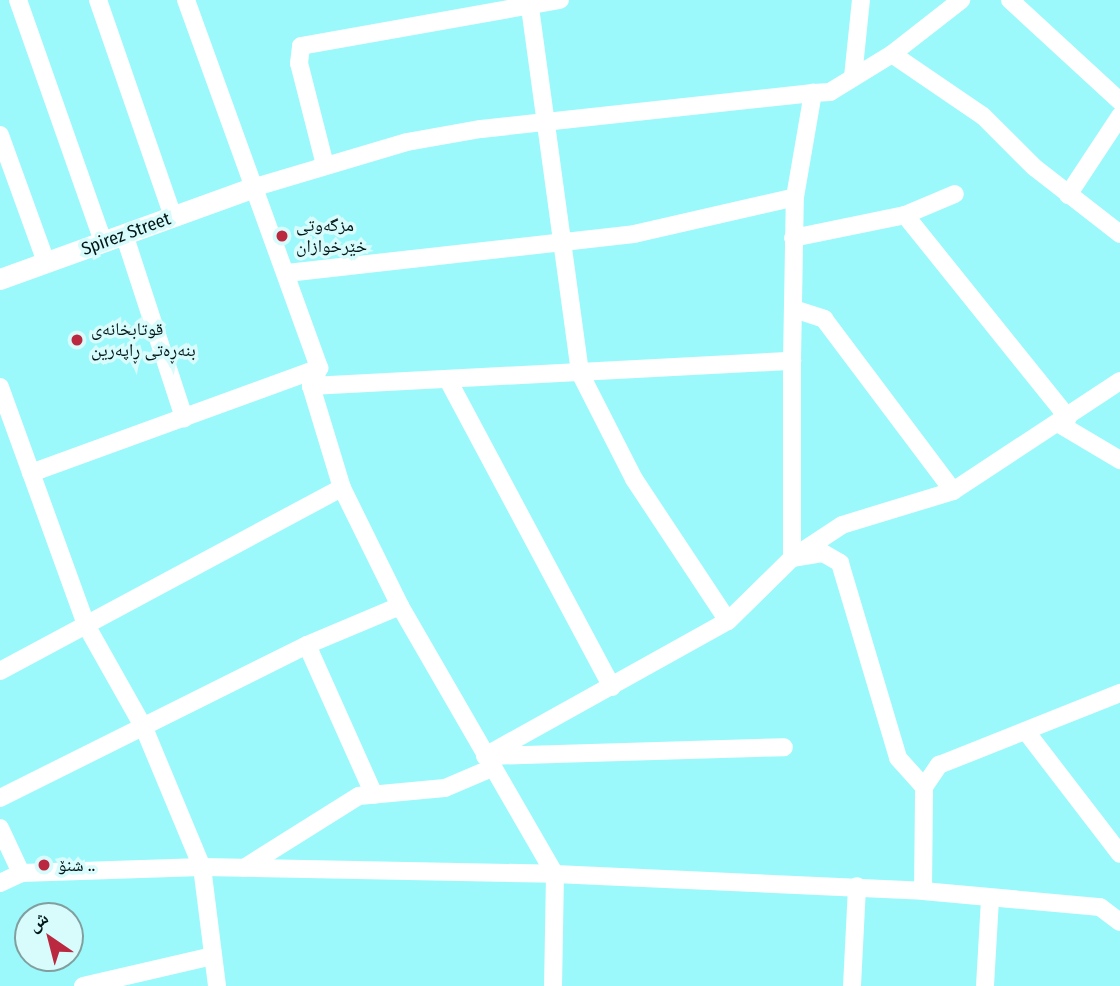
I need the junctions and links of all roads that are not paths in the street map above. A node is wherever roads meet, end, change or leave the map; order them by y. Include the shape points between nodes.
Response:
1 (18, 0) edge
2 (98, 0) edge
3 (186, 0) edge
4 (560, 0) edge
5 (861, 0) edge
6 (961, 0) edge
7 (1010, 0) edge
8 (529, 2) edge
9 (892, 54) junction
10 (853, 76) junction
11 (813, 93) junction
12 (1120, 101) edge
13 (1120, 116) edge
14 (545, 123) junction
15 (0, 135) edge
16 (325, 165) junction
17 (252, 188) junction
18 (955, 194) dead end
19 (1068, 195) junction
20 (795, 197) junction
21 (905, 215) junction
22 (173, 216) junction
23 (124, 234) junction
24 (1120, 234) edge
25 (793, 238) junction
26 (564, 240) junction
27 (103, 242) junction
28 (46, 262) junction
29 (288, 274) junction
30 (0, 279) edge
31 (794, 309) junction
32 (792, 361) junction
33 (318, 368) junction
34 (580, 373) junction
35 (448, 380) junction
36 (1120, 382) edge
37 (312, 386) junction
38 (0, 387) edge
39 (4, 413) edge
40 (184, 418) junction
41 (1065, 422) junction
42 (1120, 460) edge
43 (31, 473) junction
44 (342, 488) junction
45 (953, 491) junction
46 (792, 558) junction
47 (400, 606) junction
48 (728, 621) junction
49 (86, 625) junction
50 (307, 645) junction
51 (0, 671) edge
52 (612, 687) junction
53 (1120, 693) edge
54 (144, 728) junction
55 (1028, 734) junction
56 (784, 747) dead end
57 (488, 762) junction
58 (924, 788) junction
59 (374, 794) junction
60 (0, 798) edge
61 (0, 828) edge
62 (1120, 854) edge
63 (202, 867) junction
64 (244, 868) junction
65 (21, 873) junction
66 (555, 874) junction
67 (0, 883) edge
68 (857, 886) junction
69 (923, 891) junction
70 (989, 898) junction
71 (1120, 922) edge
72 (213, 956) junction
73 (88, 985) edge
74 (217, 986) edge
75 (553, 986) edge
76 (852, 986) edge
77 (985, 986) edge

1 - 27 street
2 - 22 street
3 - 17 street
4 - 8 street
5 - 10 street
6 - 9 street
7 - 12 street
8 - 14 street
8 - 16 street via 301,46 299,63
9 - 10 street
9 - 19 street via 983,116
10 - 11 street
11 - 14 street
11 - 20 street
13 - 19 street
14 - 16 street via 407,142
14 - 26 street
15 - 28 street
16 - 17 street
17 - 22 main road, Spirez Street
17 - 29 street
18 - 21 street
19 - 24 street
20 - 25 street
20 - 26 street via 738,214
21 - 25 street
21 - 41 street
22 - 23 main road, Spirez Street
23 - 27 main road, Spirez Street
23 - 40 street
25 - 31 street
26 - 29 street
26 - 34 street
27 - 28 main road, Spirez Street
28 - 30 main road, Spirez Street
29 - 33 street
31 - 32 street
31 - 45 street via 824,319
32 - 34 street
32 - 46 street
33 - 37 street
33 - 40 street
34 - 35 street
34 - 48 street via 634,479
35 - 37 street
35 - 52 street
36 - 41 street
37 - 44 street
38 - 39 street
39 - 43 street
40 - 43 street
41 - 42 street
41 - 45 street
43 - 49 street
44 - 47 street
44 - 49 street
45 - 46 street via 842,526
46 - 48 street
46 - 58 street via 823,553 840,563 898,758
47 - 50 street
47 - 57 street
48 - 52 street
49 - 51 street
49 - 54 street
50 - 54 street
50 - 59 street
52 - 57 street
53 - 55 street
54 - 60 street
54 - 63 street
55 - 58 street via 939,765
55 - 62 street
56 - 57 street
57 - 59 street via 444,788
57 - 66 street
58 - 69 street
59 - 64 street via 359,796 300,827
61 - 65 street
63 - 64 street
63 - 65 street
63 - 72 street
64 - 66 street
65 - 67 street
66 - 68 street
66 - 75 street
68 - 69 street
68 - 76 street
69 - 70 street
70 - 71 street via 1100,907
70 - 77 street
72 - 73 street
72 - 74 street

